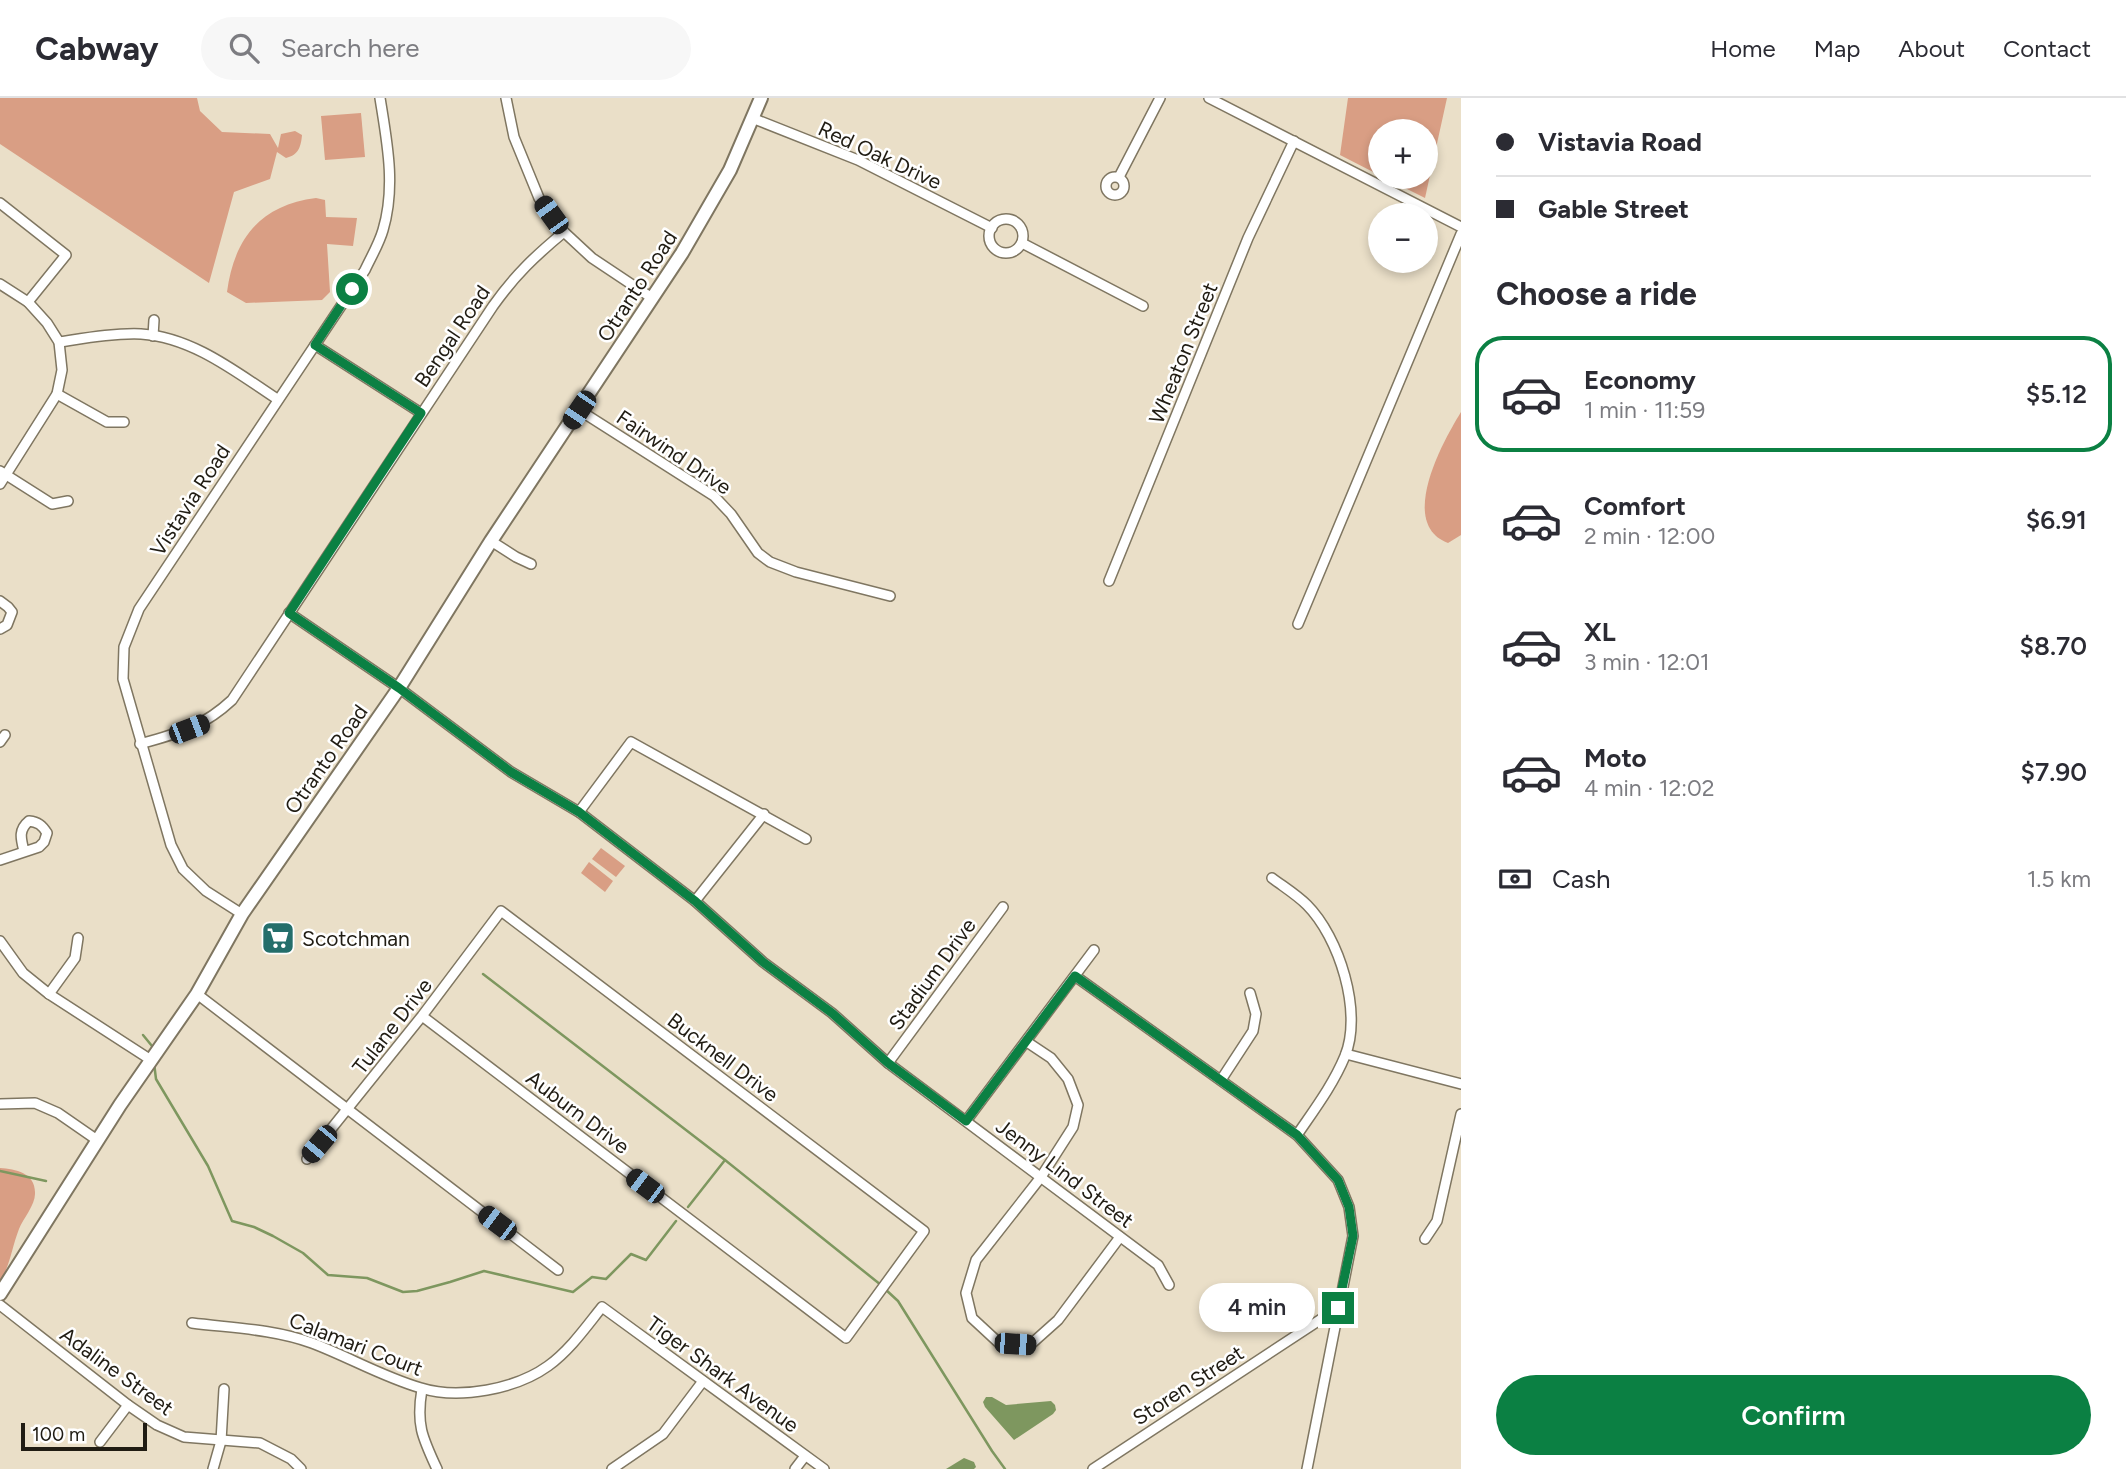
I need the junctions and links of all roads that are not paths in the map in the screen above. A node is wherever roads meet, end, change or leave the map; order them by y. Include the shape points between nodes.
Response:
1 (380, 98) edge
2 (506, 98) edge
3 (761, 98) edge
4 (1160, 98) edge
5 (1209, 98) edge
6 (752, 118) junction
7 (1294, 141) junction
8 (1118, 177) dead end
9 (0, 203) edge
10 (992, 228) junction
11 (1461, 228) edge
12 (564, 232) junction
13 (1461, 234) edge
14 (1022, 243) junction
15 (0, 284) edge
16 (652, 298) junction
17 (27, 302) junction
18 (1143, 306) dead end
19 (154, 320) dead end
20 (153, 336) junction
21 (59, 342) junction
22 (315, 345) junction
23 (57, 394) junction
24 (277, 399) junction
25 (579, 410) junction
26 (421, 413) junction
27 (124, 422) dead end
28 (2, 477) edge
29 (68, 501) dead end
30 (491, 541) junction
31 (531, 564) dead end
32 (1109, 581) dead end
33 (890, 596) dead end
34 (0, 601) edge
35 (289, 613) junction
36 (1298, 624) dead end
37 (0, 629) edge
38 (399, 688) junction
39 (140, 744) junction
40 (579, 812) junction
41 (764, 814) junction
42 (806, 838) dead end
43 (24, 851) dead end
44 (0, 860) edge
45 (1272, 878) dead end
46 (695, 901) junction
47 (1003, 907) dead end
48 (501, 911) joint
49 (242, 914) junction
50 (78, 938) dead end
51 (0, 941) edge
52 (1094, 950) dead end
53 (1075, 976) junction
54 (1250, 993) dead end
55 (49, 994) junction
56 (197, 994) junction
57 (422, 1016) junction
58 (1027, 1042) junction
59 (1346, 1054) junction
60 (150, 1060) junction
61 (888, 1063) junction
62 (1222, 1080) junction
63 (1461, 1084) edge
64 (0, 1104) edge
65 (348, 1109) junction
66 (1461, 1114) edge
67 (966, 1121) junction
68 (1297, 1135) junction
69 (97, 1140) junction
70 (307, 1159) dead end
71 (1041, 1177) junction
72 (1120, 1237) junction
73 (1425, 1239) dead end
74 (558, 1270) dead end
75 (1169, 1285) dead end
76 (0, 1294) edge
77 (878, 1294) joint
78 (0, 1305) edge
79 (602, 1307) joint
80 (1338, 1308) junction
81 (192, 1323) dead end
82 (704, 1381) junction
83 (224, 1389) dead end
84 (422, 1389) junction
85 (128, 1405) junction
86 (221, 1441) junction
87 (100, 1442) dead end
88 (805, 1456) junction
89 (213, 1469) edge
90 (301, 1469) edge
91 (437, 1469) edge
92 (612, 1469) edge
93 (795, 1469) edge
94 (824, 1469) edge
95 (1093, 1469) edge
96 (1307, 1469) edge

1 - 22 street, Vistavia Road via 390,193 383,231 365,270
2 - 12 street via 514,137 539,198
3 - 6 street, Otranto Road
4 - 8 street
5 - 7 street
6 - 10 street, Red Oak Drive via 858,160
6 - 16 street, Otranto Road via 701,223
7 - 11 street
7 - 32 street, Wheaton Street via 1248,238
9 - 17 street via 66,255
10 - 14 street, Red Oak Drive via 1000,220 1011,220 1023,232
10 - 14 street via 989,238 999,251 1009,253
12 - 16 street
12 - 26 street, Bengal Road via 512,279
13 - 36 street
14 - 18 street, Red Oak Drive
15 - 17 street
16 - 25 street, Otranto Road
17 - 21 street
19 - 20 street
20 - 21 street
20 - 24 street via 191,346
21 - 23 street via 62,370
22 - 24 street, Vistavia Road
22 - 26 street
23 - 27 street via 107,422
23 - 28 street
24 - 39 street, Vistavia Road via 139,609 124,647 122,679
25 - 30 street, Otranto Road
25 - 33 street, Fairwind Drive via 714,496 769,562
26 - 35 street, Bengal Road
28 - 29 street via 52,504
30 - 31 street
30 - 38 street, Otranto Road
34 - 37 street via 12,612 8,625
35 - 38 street, Jenny Lind Street
35 - 39 street, Bengal Road via 245,682 217,714 202,724
38 - 40 street, Jenny Lind Street via 511,772
38 - 49 street, Otranto Road
39 - 49 street, Vistavia Road via 171,845 183,869 205,891
40 - 41 street via 631,742
40 - 46 street, Jenny Lind Street
41 - 42 street
41 - 46 street
43 - 44 street
45 - 59 street via 1307,905 1332,938 1349,990
46 - 61 street, Jenny Lind Street
47 - 61 street, Stadium Drive
48 - 57 street, Tulane Drive
48 - 77 street, Bucknell Drive via 924,1231
49 - 56 street, Otranto Road
50 - 55 street via 75,958
51 - 55 street via 23,973
52 - 53 street
53 - 58 street
53 - 62 street
54 - 62 street via 1256,1014 1252,1031
55 - 60 street
56 - 60 street, Otranto Road
56 - 65 street
57 - 65 street, Tulane Drive
57 - 77 street, Auburn Drive via 846,1338
58 - 67 street
58 - 71 street via 1051,1058 1068,1079 1078,1105 1073,1127
59 - 63 street
59 - 68 street
60 - 69 street, Otranto Road
61 - 67 street, Jenny Lind Street
62 - 68 street
64 - 69 street via 35,1103
65 - 70 street, Tulane Drive
65 - 74 street
66 - 73 street via 1437,1221
67 - 71 street, Jenny Lind Street
68 - 80 street via 1338,1180 1349,1207 1353,1236
69 - 76 street, Otranto Road
71 - 72 street, Jenny Lind Street
71 - 72 street via 976,1260 966,1293 972,1318 999,1343 1030,1345 1058,1320
72 - 75 street, Jenny Lind Street via 1158,1265
78 - 85 street, Adaline Street
79 - 82 street, Tiger Shark Avenue
79 - 84 street, Calamari Court via 548,1366 519,1381 483,1391
80 - 95 street, Storen Street
80 - 96 street
81 - 84 street, Calamari Court via 278,1333 313,1343
82 - 88 street, Tiger Shark Avenue
82 - 92 street via 663,1434
83 - 86 street
84 - 91 street via 421,1436
85 - 86 street, Adaline Street via 184,1437
85 - 87 street
86 - 89 street
86 - 90 street, Adaline Street via 260,1443
88 - 93 street
88 - 94 street, Tiger Shark Avenue

